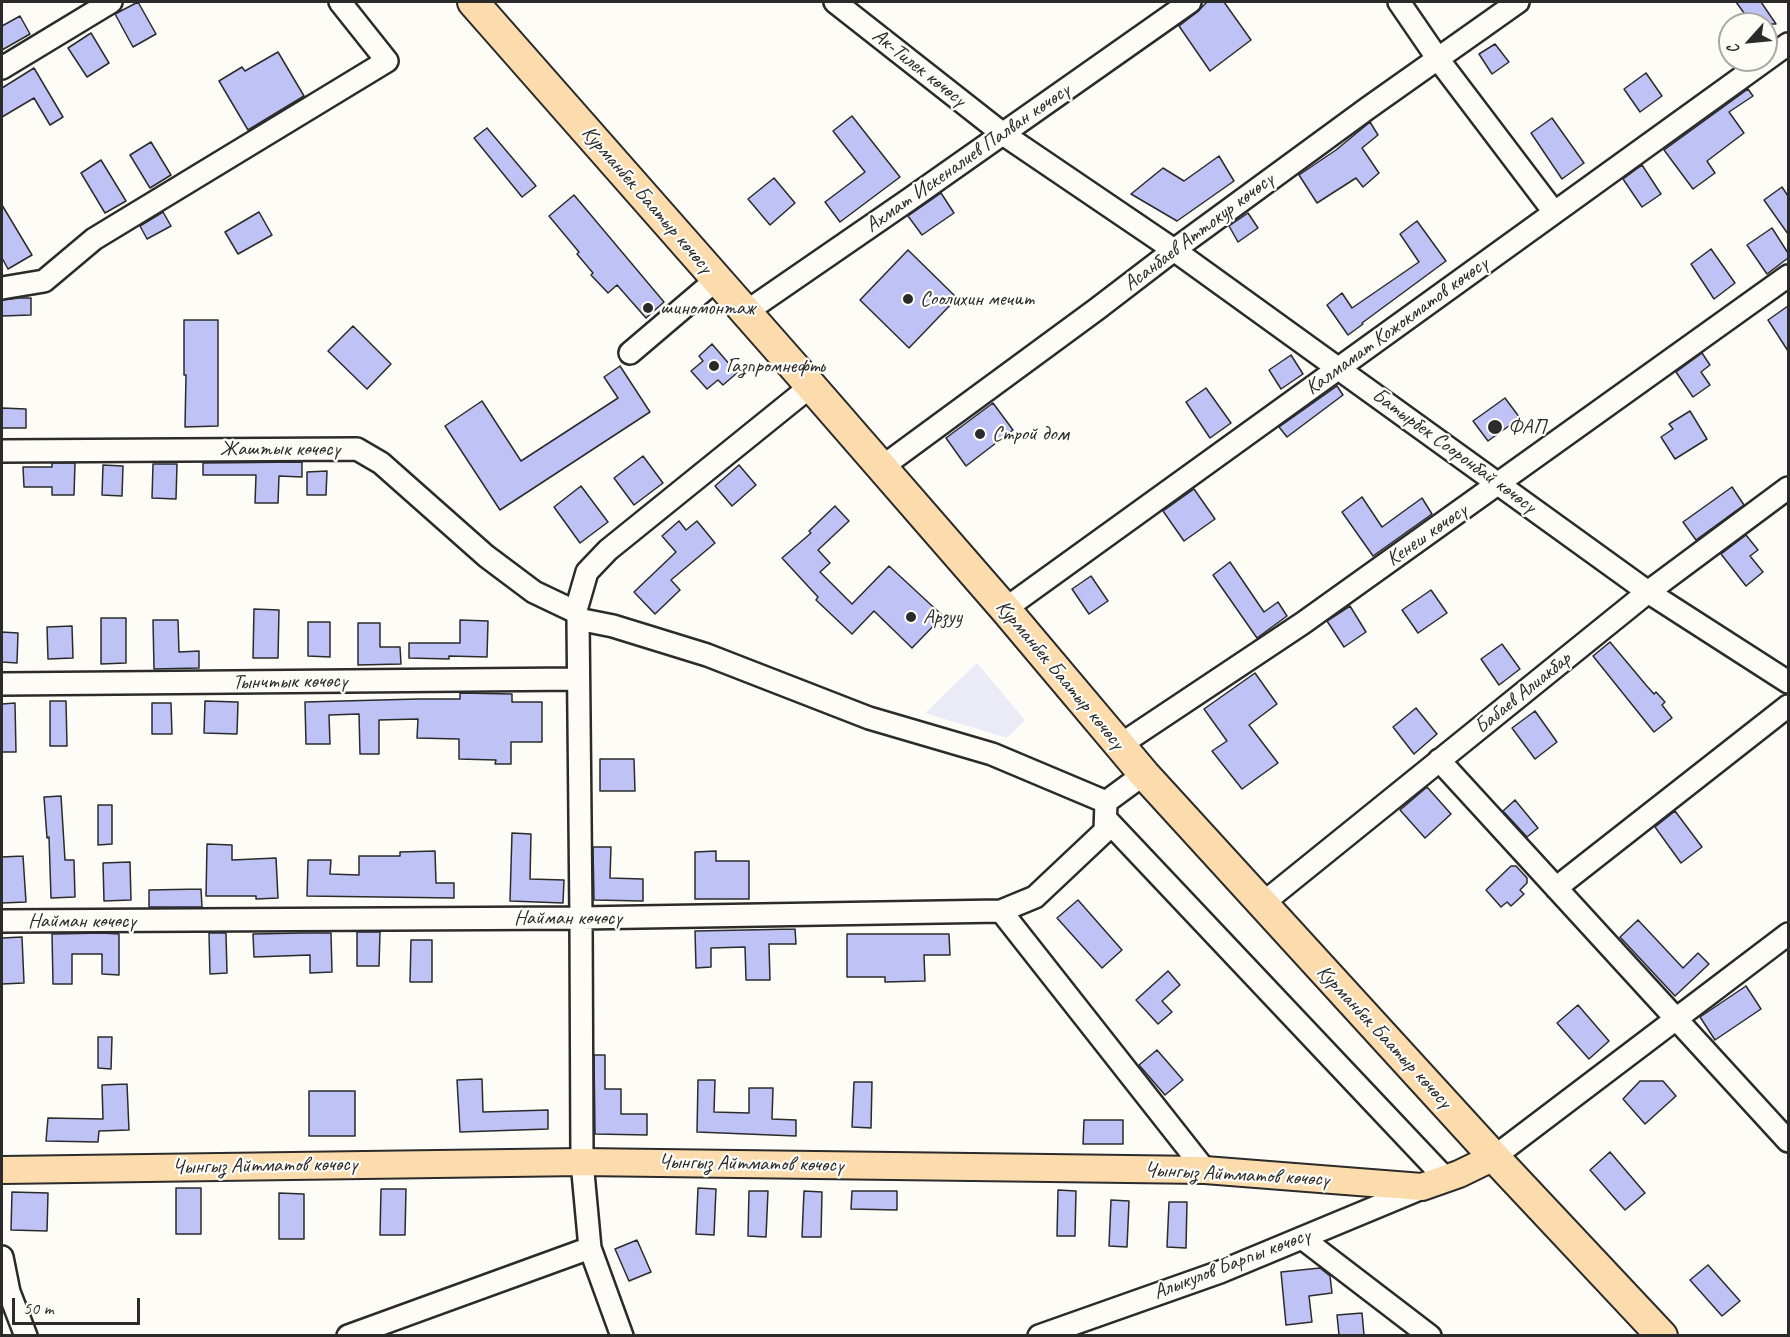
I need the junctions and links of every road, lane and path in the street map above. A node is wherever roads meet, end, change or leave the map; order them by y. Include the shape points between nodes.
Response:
1 (111, 2) edge
2 (340, 2) edge
3 (473, 2) edge
4 (1190, 2) edge
5 (1399, 2) edge
6 (1518, 2) edge
7 (844, 4) edge
8 (1788, 44) edge
9 (1438, 59) junction
10 (2, 69) edge
11 (1004, 134) junction
12 (1554, 212) junction
13 (1174, 250) junction
14 (1788, 276) edge
15 (717, 279) junction
16 (2, 288) edge
17 (746, 312) junction
18 (630, 353) dead end
19 (1339, 369) junction
20 (811, 386) junction
21 (2, 451) edge
22 (882, 467) junction
23 (1499, 484) junction
24 (1788, 488) edge
25 (1648, 592) junction
26 (1005, 609) junction
27 (577, 615) junction
28 (578, 679) junction
29 (1788, 682) edge
30 (2, 684) edge
31 (1788, 706) edge
32 (1120, 745) junction
33 (1439, 760) junction
34 (1144, 774) junction
35 (1106, 817) junction
36 (1556, 888) junction
37 (1262, 904) junction
38 (1000, 911) junction
39 (581, 918) junction
40 (2, 921) edge
41 (1788, 934) edge
42 (1676, 1020) junction
43 (1788, 1141) edge
44 (1494, 1157) junction
45 (582, 1162) junction
46 (2, 1170) edge
47 (1205, 1170) junction
48 (1434, 1183) junction
49 (1302, 1238) junction
50 (590, 1248) junction
51 (2, 1257) edge
52 (26, 1335) edge
53 (348, 1335) edge
54 (622, 1335) edge
55 (1040, 1335) edge
56 (1430, 1335) edge
57 (1662, 1335) edge

1 - 10 street
2 - 16 street via 387,61 94,239 44,280
3 - 15 highway, Курманбек Баатыр көчөсү
4 - 11 street, Ахмат Искеналиев Палван көчөсү
5 - 9 street
6 - 9 street, Асанбаев Аттокур көчөсү
7 - 11 street, Ак-Тилек көчөсү
8 - 12 street, Калмамат Кожокматов көчөсү
9 - 12 street
9 - 13 street, Асанбаев Аттокур көчөсү
11 - 13 street, Батырбек Сооронбай көчөсү
11 - 17 street, Ахмат Искеналиев Палван көчөсү
12 - 19 street, Калмамат Кожокматов көчөсү
13 - 19 street, Батырбек Сооронбай көчөсү
13 - 22 street, Асанбаев Аттокур көчөсү
14 - 23 street, Кенеш көчөсү
15 - 17 highway, Курманбек Баатыр көчөсү
15 - 18 street
17 - 20 highway, Курманбек Баатыр көчөсү
19 - 23 street, Батырбек Сооронбай көчөсү
19 - 26 street, Калмамат Кожокматов көчөсү
20 - 22 highway, Курманбек Баатыр көчөсү
20 - 27 street via 608,550 586,572
21 - 27 street, Жаштык көчөсү via 357,449 381,463 486,556 534,592
22 - 26 highway, Курманбек Баатыр көчөсү
23 - 25 street, Батырбек Сооронбай көчөсү
23 - 32 street, Кенеш көчөсү via 1303,623
24 - 25 street, Бабаев Алиакбар
25 - 29 street, Батырбек Сооронбай көчөсү
25 - 33 street, Бабаев Алиакбар
26 - 32 highway, Курманбек Баатыр көчөсү
27 - 28 street
27 - 35 street, Жаштык көчөсү via 707,655 869,718 992,754
28 - 30 street, Тынчтык көчөсү
28 - 39 street
31 - 36 street
32 - 34 highway, Курманбек Баатыр көчөсү
33 - 36 street
33 - 37 street, Бабаев Алиакбар
34 - 35 street, Найман көчөсү
34 - 37 highway, Курманбек Баатыр көчөсү
35 - 38 street, Найман көчөсү via 1035,897
35 - 48 street
36 - 42 street
37 - 44 highway, Курманбек Баатыр көчөсү
38 - 39 street, Найман көчөсү
38 - 47 street
39 - 40 street, Найман көчөсү
39 - 45 street
41 - 42 street
42 - 43 street
42 - 44 street
44 - 48 main road, Чынгыз Айтматов көчөсү
44 - 57 highway, Курманбек Баатыр көчөсү
45 - 46 main road, Чынгыз Айтматов көчөсү
45 - 47 main road, Чынгыз Айтматов көчөсү
45 - 50 street
47 - 48 main road, Чынгыз Айтматов көчөсү
48 - 49 street, Алыкулов Барпы көчөсү
49 - 55 street, Алыкулов Барпы көчөсү via 1220,1272
49 - 56 street
50 - 53 street
50 - 54 street
51 - 52 street via 9,1292

